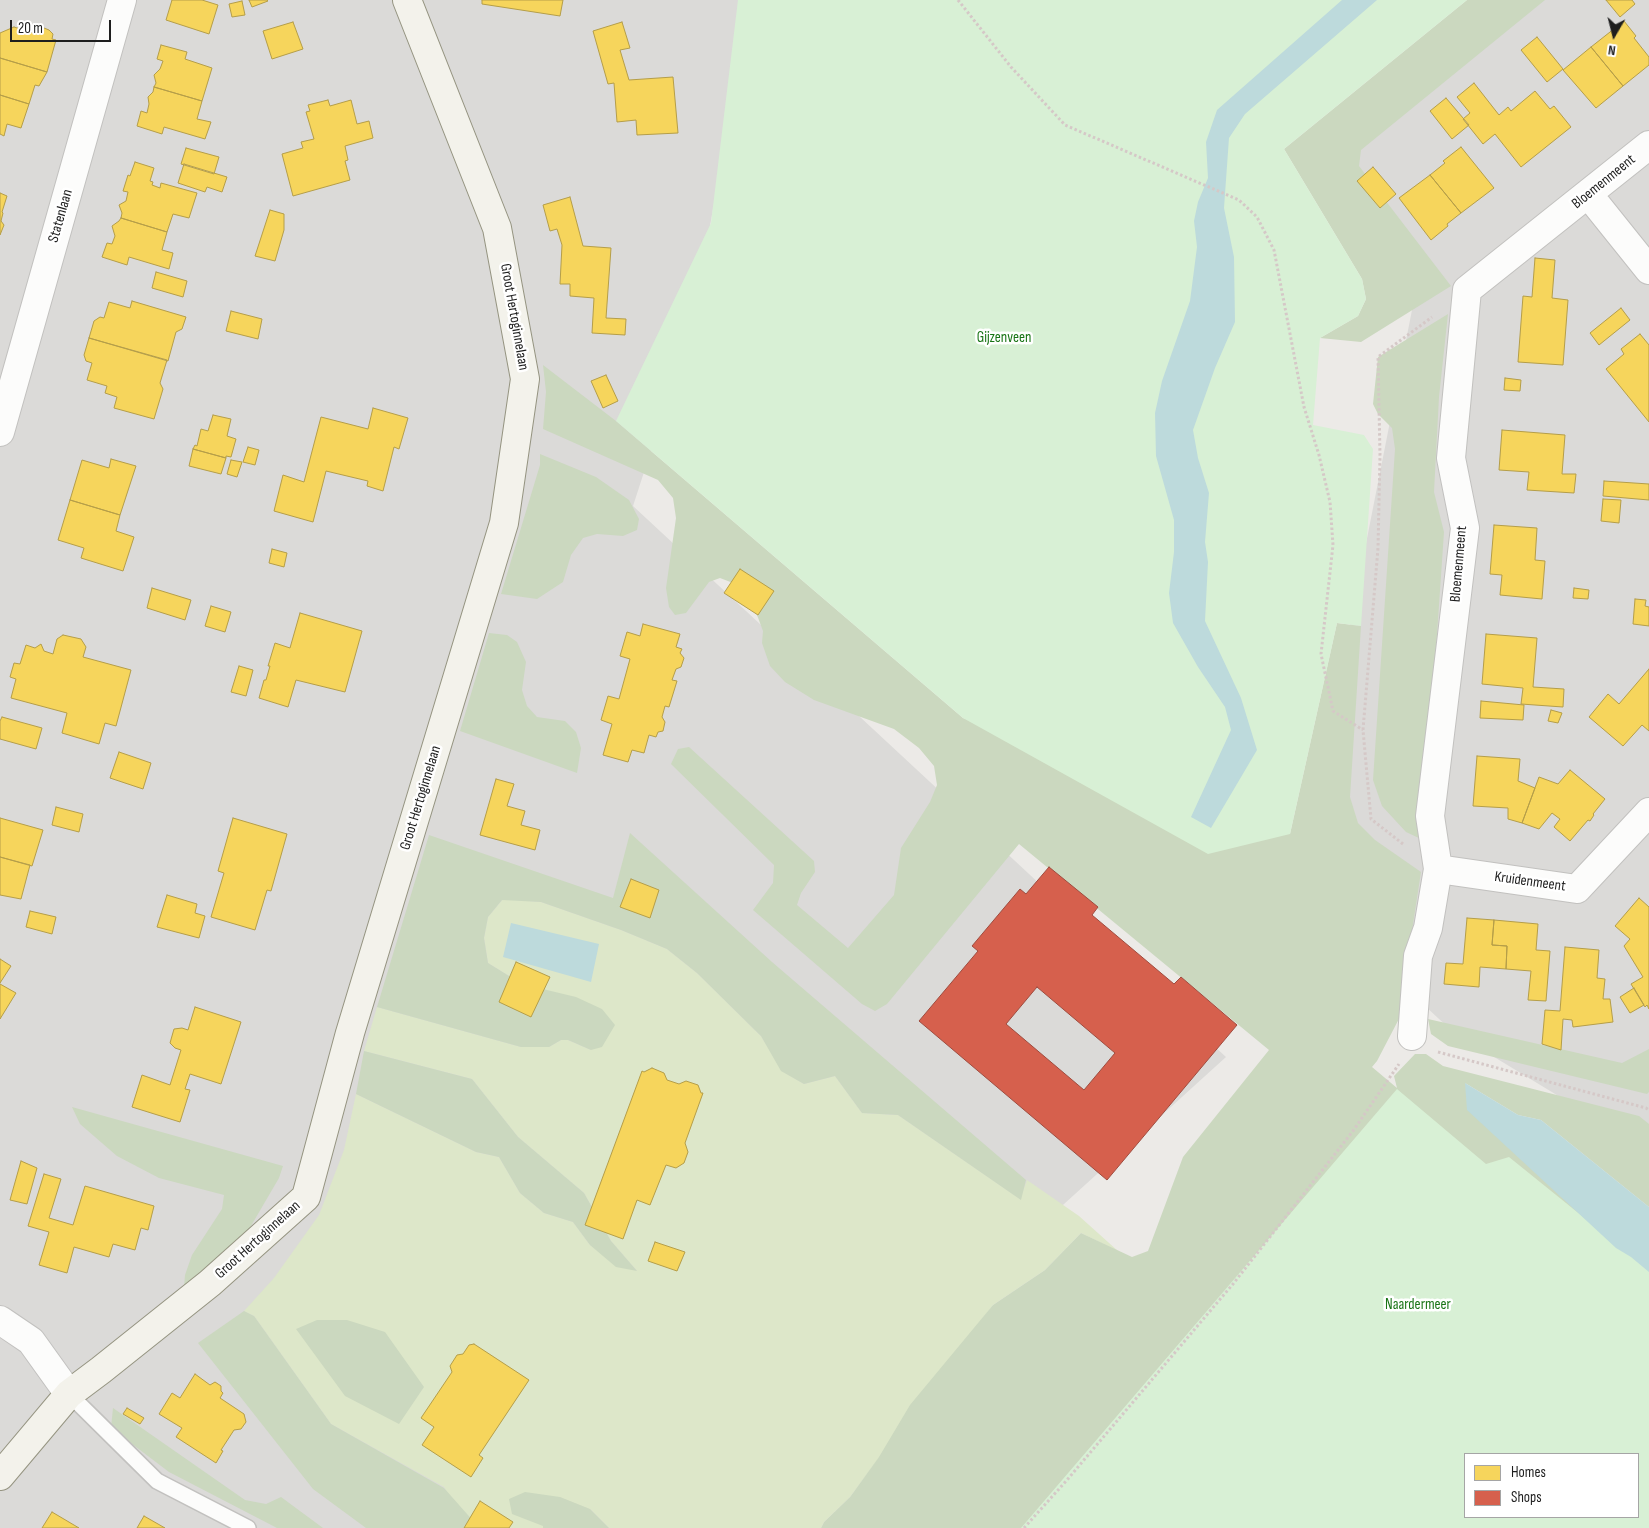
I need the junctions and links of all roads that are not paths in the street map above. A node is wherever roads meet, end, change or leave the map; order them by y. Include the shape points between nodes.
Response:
1 (122, 0) edge
2 (408, 0) edge
3 (1649, 146) edge
4 (1588, 194) junction
5 (1649, 270) edge
6 (0, 432) edge
7 (1649, 812) edge
8 (1438, 869) junction
9 (1412, 1036) road end
10 (0, 1320) edge
11 (69, 1394) junction
12 (0, 1476) edge
13 (248, 1528) edge

1 - 6 street, Statenlaan
2 - 11 main road, Groot Hertoginnelaan via 499,237 525,379 504,523 350,1033 306,1196 210,1283
3 - 4 street, Bloemenmeent
4 - 5 street
4 - 8 street, Bloemenmeent via 1467,290 1451,458 1465,528 1430,816
7 - 8 street, Kruidenmeent via 1577,889
8 - 9 street, Bloemenmeent via 1428,928 1418,956
10 - 11 street via 31,1341
11 - 12 main road, Groot Hertoginnelaan
11 - 13 lane via 157,1481

